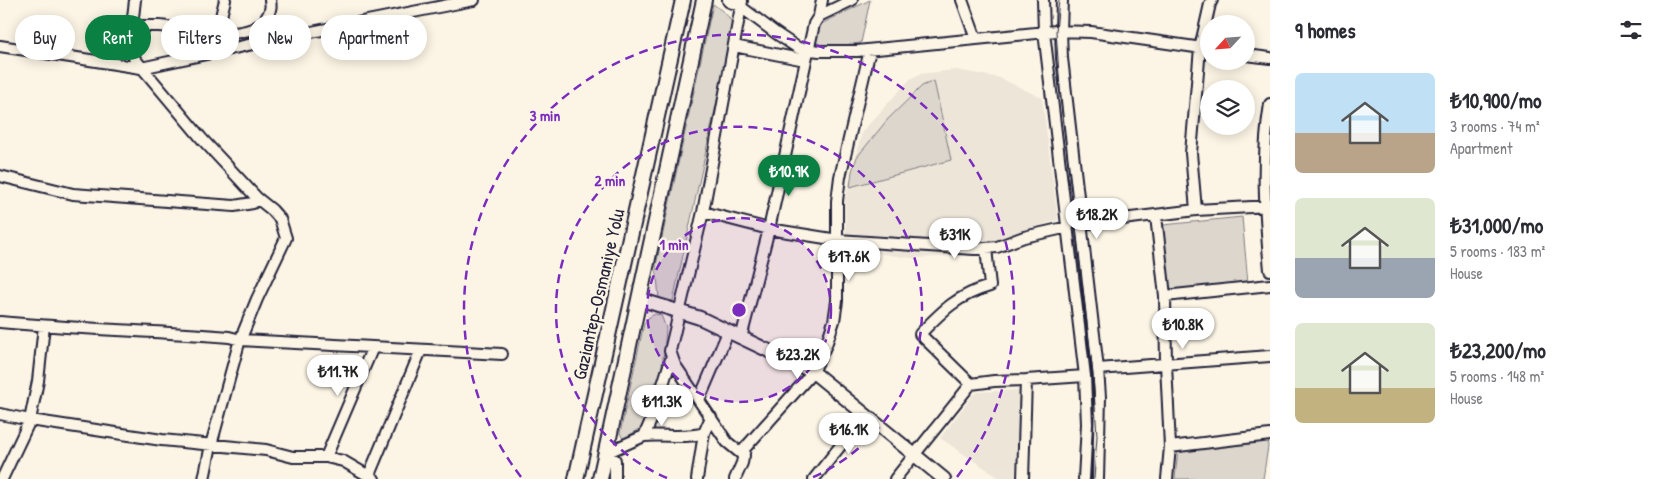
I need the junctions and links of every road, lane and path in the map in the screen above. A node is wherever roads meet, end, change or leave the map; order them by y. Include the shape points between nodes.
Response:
1 (135, 0) edge
2 (225, 0) edge
3 (270, 0) edge
4 (474, 0) edge
5 (683, 0) edge
6 (704, 0) edge
7 (822, 0) edge
8 (852, 0) edge
9 (962, 0) edge
10 (1043, 0) edge
11 (1062, 0) edge
12 (1209, 1) edge
13 (737, 2) edge
14 (133, 15) edge
15 (222, 15) edge
16 (1208, 15) edge
17 (820, 16) junction
18 (239, 31) edge
19 (1061, 31) junction
20 (1044, 32) junction
21 (976, 39) junction
22 (0, 46) edge
23 (734, 46) junction
24 (239, 48) edge
25 (1200, 48) edge
26 (809, 50) junction
27 (870, 50) junction
28 (1255, 56) edge
29 (1270, 58) edge
30 (135, 60) edge
31 (179, 60) edge
32 (141, 68) junction
33 (1201, 70) edge
34 (1270, 104) edge
35 (0, 176) edge
36 (257, 198) junction
37 (1267, 206) edge
38 (1196, 210) junction
39 (703, 212) junction
40 (1156, 216) junction
41 (1082, 224) junction
42 (1068, 227) junction
43 (769, 229) junction
44 (838, 240) junction
45 (986, 248) junction
46 (1270, 270) edge
47 (1270, 285) edge
48 (1165, 296) junction
49 (639, 299) junction
50 (679, 311) junction
51 (0, 322) edge
52 (44, 326) junction
53 (728, 332) junction
54 (741, 338) junction
55 (241, 340) junction
56 (373, 347) junction
57 (421, 350) junction
58 (502, 354) dead end
59 (1270, 356) edge
60 (671, 359) junction
61 (1166, 364) junction
62 (1098, 369) junction
63 (812, 372) junction
64 (1085, 376) junction
65 (1026, 380) junction
66 (971, 384) junction
67 (699, 400) junction
68 (0, 414) edge
69 (866, 415) junction
70 (711, 417) junction
71 (30, 420) junction
72 (704, 432) junction
73 (1270, 434) edge
74 (644, 436) junction
75 (211, 445) junction
76 (1170, 446) junction
77 (606, 452) junction
78 (744, 456) junction
79 (914, 456) junction
80 (326, 457) junction
81 (372, 477) edge
82 (618, 478) edge
83 (2, 479) edge
84 (204, 479) edge
85 (576, 479) edge
86 (600, 479) edge
87 (697, 479) edge
88 (735, 479) edge
89 (814, 479) edge
90 (895, 479) edge
91 (944, 479) edge
92 (1023, 479) edge
93 (1084, 479) edge
94 (1098, 479) edge
95 (1167, 479) edge

1 - 14 street
2 - 15 street
3 - 18 street via 272,7 263,22
4 - 24 street
5 - 85 highway, Gaziantep-Osmaniye Yolu
6 - 49 highway
7 - 17 street
8 - 17 street
9 - 21 street
10 - 20 street
11 - 19 street
12 - 16 street
13 - 23 street
13 - 26 street via 798,48
17 - 26 street via 814,24
19 - 20 street
19 - 25 street via 1091,32
19 - 41 street
20 - 21 street
20 - 42 street
21 - 27 street
22 - 32 street
23 - 26 street via 800,59
23 - 39 street
26 - 27 street
26 - 43 street
27 - 44 street via 840,177
28 - 29 street
30 - 32 street
31 - 32 street
32 - 36 street
33 - 38 street via 1191,153
34 - 37 street via 1265,133
35 - 36 street via 73,194 234,206 253,203
36 - 55 street via 280,219 286,238
37 - 38 street
37 - 46 street
38 - 40 street
39 - 43 street
39 - 50 street
40 - 41 street
40 - 48 street
41 - 62 street
42 - 45 street
42 - 64 street
43 - 44 street
43 - 54 street
44 - 45 street
44 - 63 street via 834,321
45 - 66 street via 990,286 958,298 920,334
47 - 48 street
48 - 61 street
49 - 50 main road
49 - 77 highway
50 - 53 main road
50 - 60 street
51 - 52 street
52 - 55 street via 155,331
52 - 71 street
53 - 54 main road
53 - 67 street
54 - 63 main road
55 - 56 street
55 - 75 street
56 - 57 street
56 - 80 street
57 - 58 street
57 - 81 street
59 - 61 street
60 - 67 street
60 - 74 street
61 - 62 street
61 - 76 street
62 - 94 street
63 - 69 main road
63 - 78 street via 745,448
64 - 65 street
64 - 93 street
65 - 66 street
65 - 92 street
66 - 79 street
67 - 70 street
68 - 71 street
69 - 79 main road
69 - 89 street
70 - 72 street
70 - 78 street via 727,442
71 - 75 street
71 - 83 street
72 - 74 street via 694,436
72 - 87 street
73 - 76 street
74 - 77 street
75 - 80 street via 266,450 293,457
75 - 84 street
76 - 95 street
77 - 82 street via 615,460
77 - 86 highway
78 - 88 street
79 - 90 street
79 - 91 main road
80 - 81 street via 343,460

